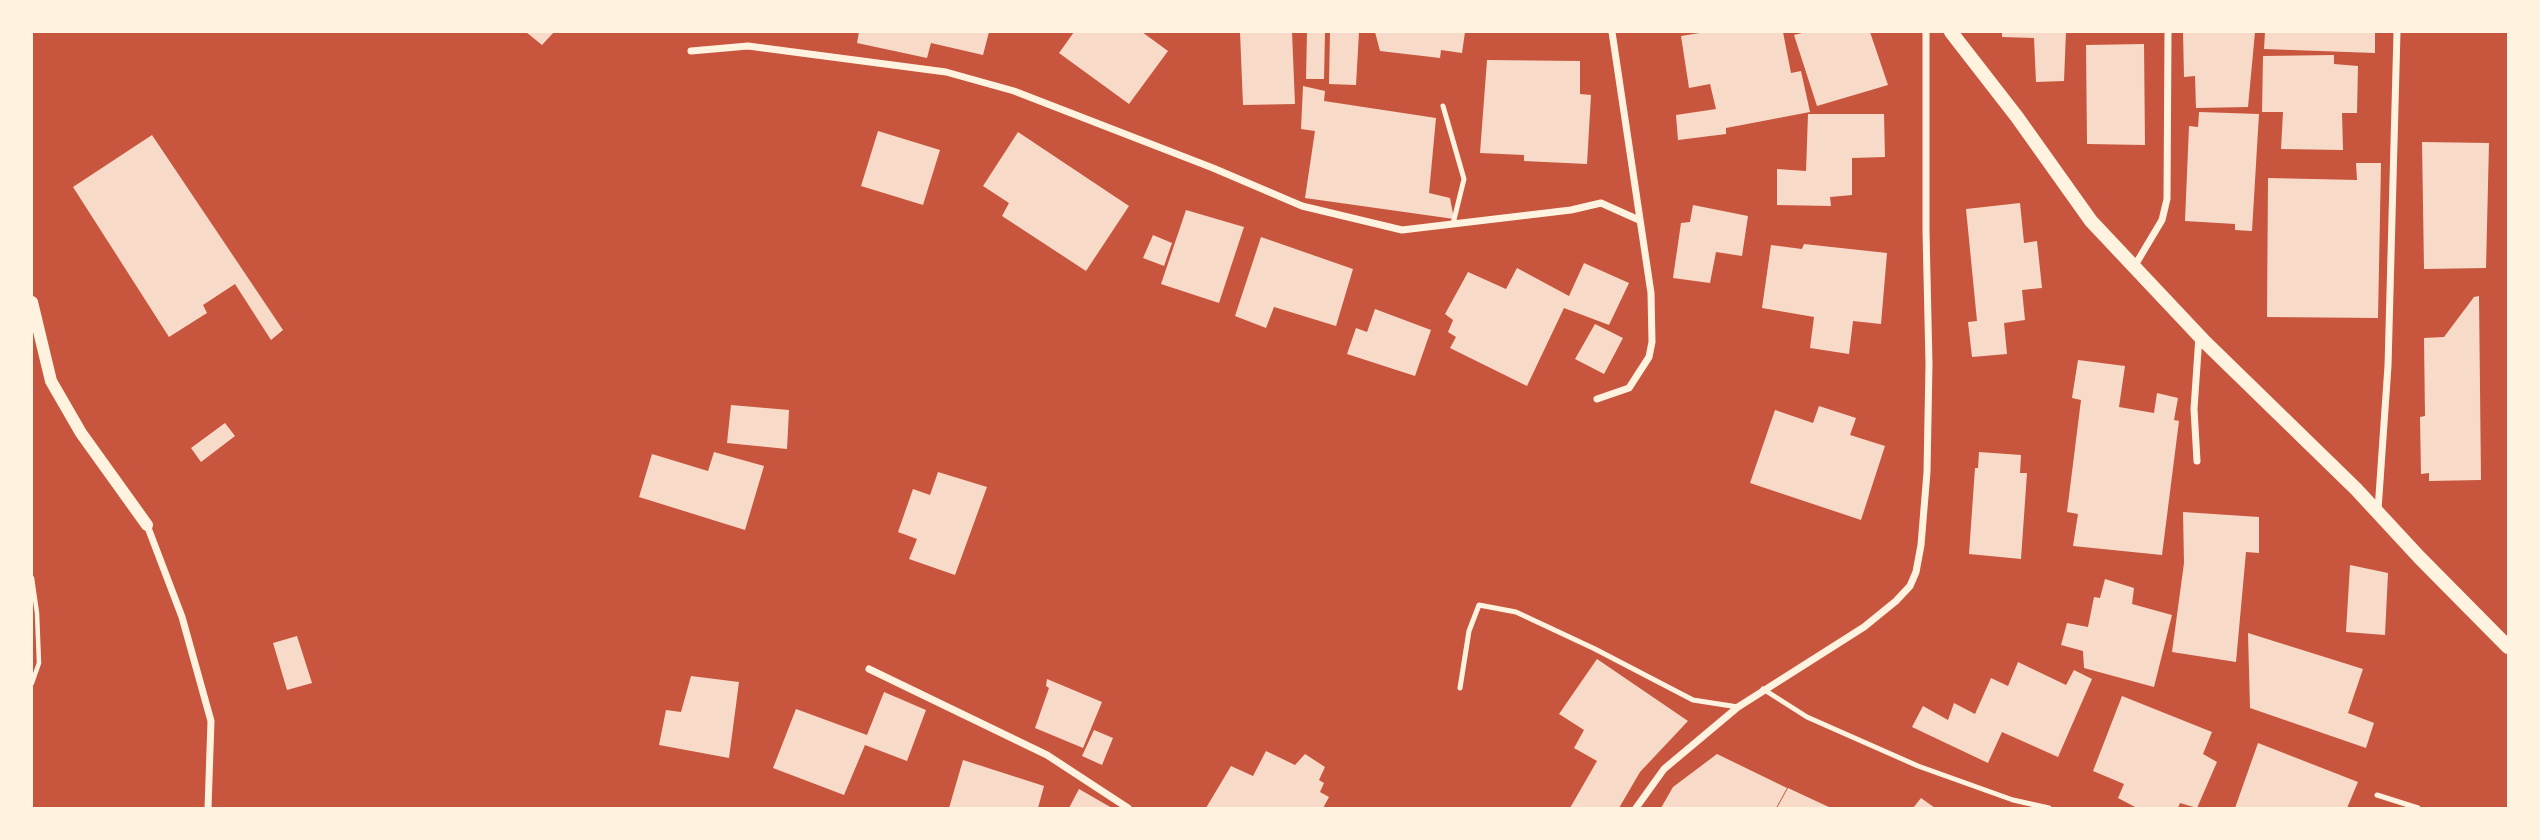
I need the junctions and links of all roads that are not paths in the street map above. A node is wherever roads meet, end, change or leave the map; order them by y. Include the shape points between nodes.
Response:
1 (1612, 32) edge
2 (1926, 32) edge
3 (1951, 32) edge
4 (2168, 32) edge
5 (2397, 32) edge
6 (691, 51) dead end
7 (1443, 106) dead end
8 (1639, 220) junction
9 (1453, 224) junction
10 (2133, 268) junction
11 (32, 302) edge
12 (2199, 335) junction
13 (1597, 399) dead end
14 (2197, 461) dead end
15 (2378, 513) junction
16 (147, 525) joint
17 (2508, 647) edge
18 (869, 669) dead end
19 (1461, 688) dead end
20 (1763, 689) junction
21 (1738, 708) junction
22 (2377, 795) dead end
23 (208, 808) edge
24 (1128, 808) edge
25 (1636, 808) edge
26 (2049, 808) edge
27 (2418, 808) edge

1 - 8 street
2 - 20 street via 1929,364 1927,472 1916,572 1896,601 1864,627
3 - 10 main road via 2091,221
4 - 10 street via 2167,199 2162,220
5 - 15 street via 2388,366
6 - 9 street via 748,46 946,72 1014,91 1302,206 1402,230
7 - 9 lane via 1464,179
8 - 9 street via 1601,203
8 - 13 street via 1651,293 1652,342 1629,388
10 - 12 main road
11 - 16 street via 51,381 81,433
12 - 14 street via 2194,409
12 - 15 main road
15 - 17 main road
16 - 23 street via 182,617 211,721
18 - 24 street via 1047,755
19 - 21 lane via 1469,631 1479,605 1516,612 1693,700
20 - 21 street
20 - 26 lane via 1807,717 1918,766
21 - 25 street via 1664,769
22 - 27 lane

